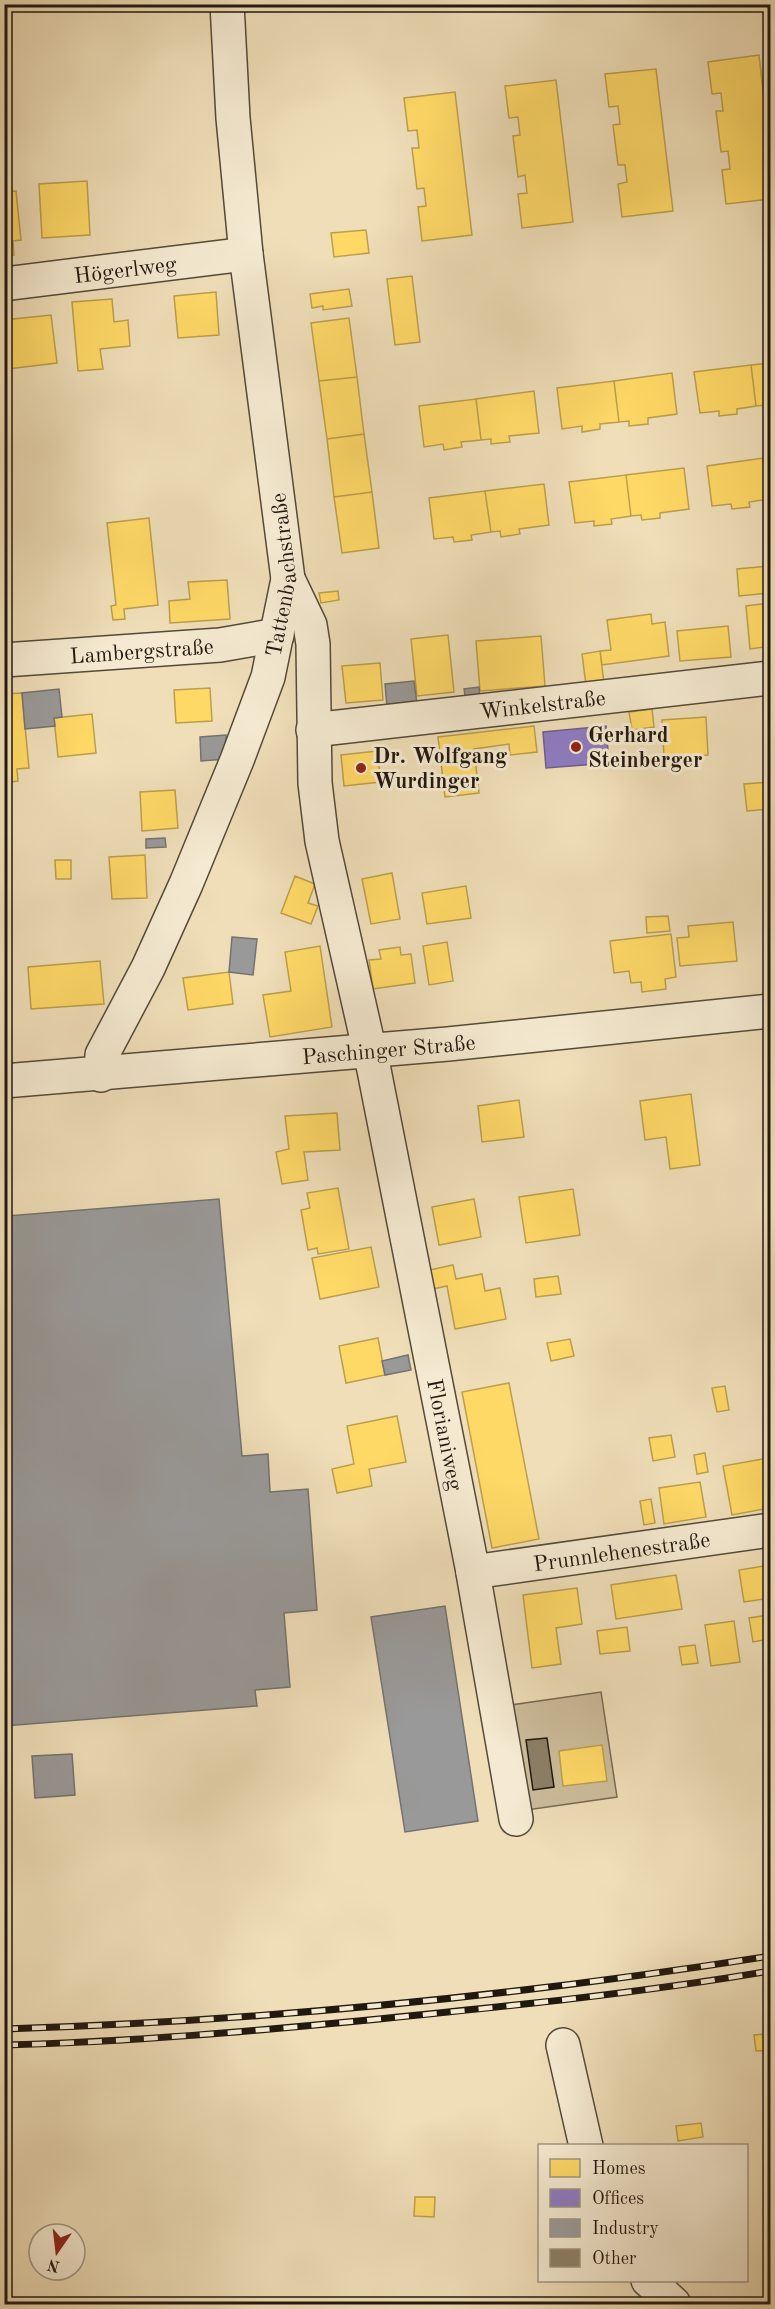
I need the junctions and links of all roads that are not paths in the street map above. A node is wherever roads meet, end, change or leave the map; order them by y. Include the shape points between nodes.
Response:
1 (227, 4) edge
2 (246, 254) junction
3 (4, 284) edge
4 (288, 579) junction
5 (277, 635) junction
6 (4, 660) edge
7 (771, 678) edge
8 (314, 730) junction
9 (771, 1011) edge
10 (370, 1051) junction
11 (100, 1075) junction
12 (4, 1082) edge
13 (771, 1530) edge
14 (473, 1572) junction
15 (516, 1819) dead end
16 (563, 2045) dead end
17 (586, 2144) edge
18 (650, 2282) edge
19 (674, 2304) edge

1 - 2 street, Tattenbachstraße
2 - 3 street, Högerlweg
2 - 4 street, Tattenbachstraße
4 - 5 street, Tattenbachstraße
4 - 8 street via 310,625 314,644
5 - 6 street, Lambergstraße via 220,645
5 - 11 street, Tattenbachstraße via 268,678 229,782 147,968 102,1055
7 - 8 street, Winkelstraße
8 - 10 street via 322,841
9 - 10 street, Paschinger Straße
10 - 11 street, Paschinger Straße
10 - 14 street, Florianiweg
11 - 12 street, Paschinger Straße
13 - 14 street, Prunnlehenestraße
14 - 15 street, Florianiweg
16 - 17 street
18 - 19 street

